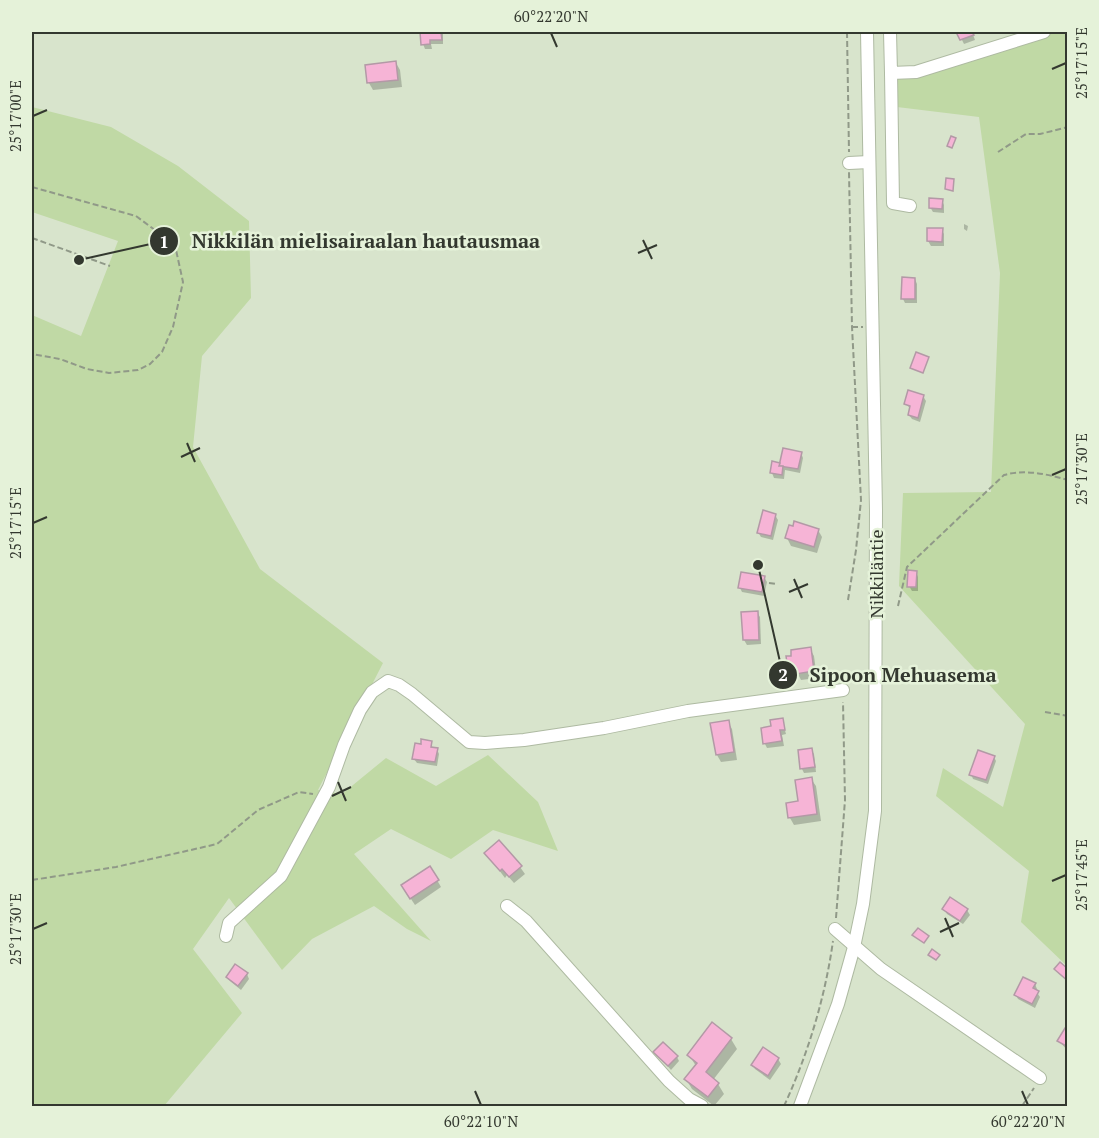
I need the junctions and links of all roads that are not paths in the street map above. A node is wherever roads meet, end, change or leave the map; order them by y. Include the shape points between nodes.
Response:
1 (867, 32) edge
2 (890, 32) edge
3 (1044, 32) edge
4 (891, 73) junction
5 (870, 162) junction
6 (849, 163) road end
7 (910, 206) dead end
8 (843, 690) road end
9 (507, 906) dead end
10 (835, 929) road end
11 (226, 936) dead end
12 (854, 947) junction
13 (1040, 1078) road end
14 (702, 1107) edge
15 (800, 1107) edge

1 - 5 street, Nikkiläntie
2 - 4 street
3 - 4 street via 916,72
4 - 7 street via 893,203
5 - 6 street
5 - 12 street, Nikkiläntie via 877,749 875,811
8 - 11 street via 485,743 469,742 412,694 388,681 372,692 360,710 325,795 280,876 230,923
9 - 14 street via 526,921 669,1081
10 - 12 street
12 - 13 street
12 - 15 street, Nikkiläntie via 838,1004

